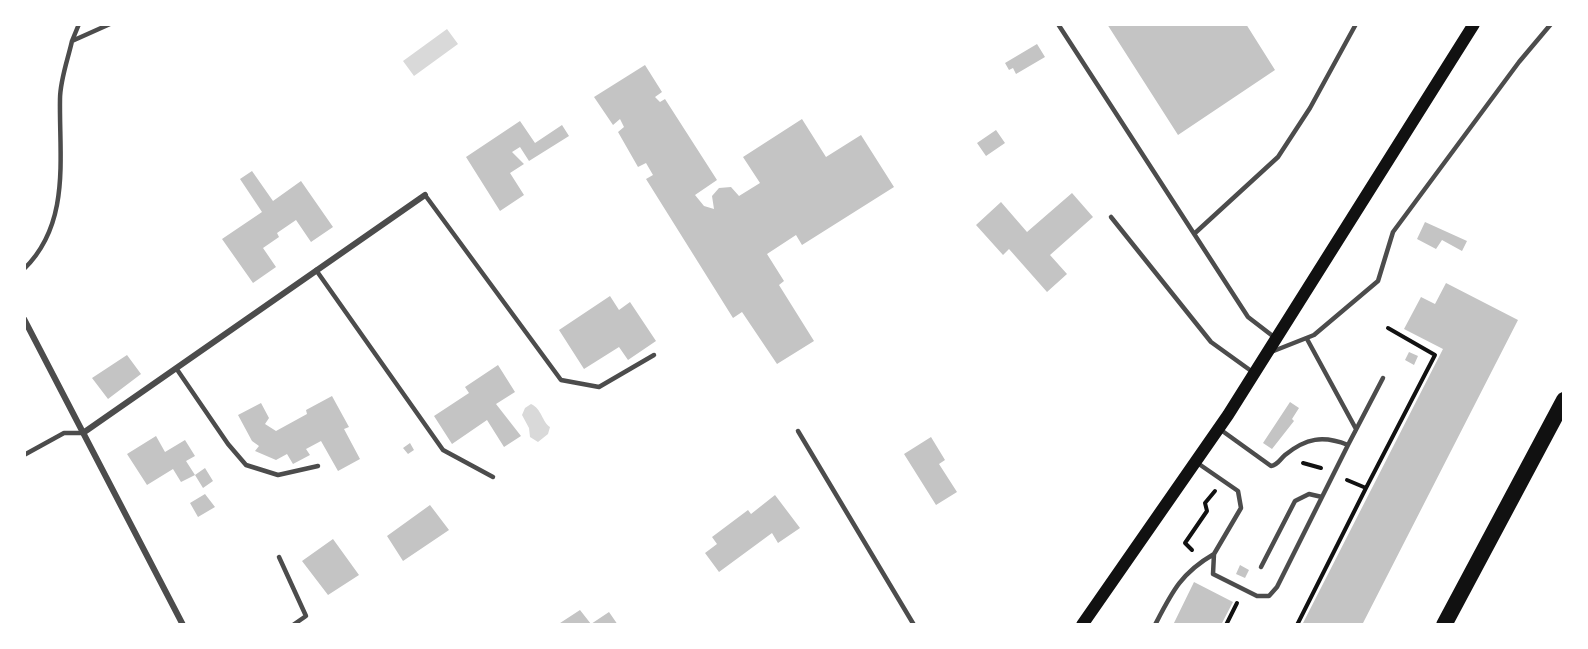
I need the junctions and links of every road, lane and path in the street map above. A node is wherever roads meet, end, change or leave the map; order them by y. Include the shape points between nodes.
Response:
1 (80, 24) edge
2 (110, 24) edge
3 (1058, 24) edge
4 (1356, 24) edge
5 (1474, 24) edge
6 (1551, 24) edge
7 (72, 41) junction
8 (425, 195) joint
9 (1111, 217) dead end
10 (1194, 234) junction
11 (24, 269) edge
12 (316, 270) junction
13 (24, 319) edge
14 (1388, 328) dead end
15 (1414, 334) dead end
16 (1276, 339) junction
17 (1307, 339) junction
18 (1410, 341) junction
19 (1266, 354) junction
20 (654, 355) dead end
21 (176, 368) junction
22 (1254, 373) junction
23 (1383, 378) dead end
24 (1564, 400) edge
25 (1219, 428) junction
26 (1356, 429) junction
27 (798, 431) dead end
28 (83, 433) junction
29 (1348, 445) junction
30 (24, 455) edge
31 (1196, 462) junction
32 (1295, 464) dead end
33 (318, 466) dead end
34 (1325, 470) dead end
35 (493, 477) dead end
36 (1346, 479) dead end
37 (1217, 488) dead end
38 (1366, 488) junction
39 (1322, 497) junction
40 (1195, 553) dead end
41 (1214, 554) junction
42 (279, 557) dead end
43 (1261, 567) dead end
44 (1229, 597) dead end
45 (183, 625) edge
46 (293, 625) edge
47 (914, 625) edge
48 (1082, 625) edge
49 (1155, 625) edge
50 (1226, 625) edge
51 (1297, 625) edge
52 (1444, 625) edge

1 - 7 lane
2 - 7 lane
3 - 10 lane
4 - 10 lane via 1278,157
5 - 16 main road
6 - 17 lane via 1393,232 1378,281
7 - 11 lane via 59,97 62,173 54,216 39,255
8 - 12 street
8 - 20 lane via 561,380 599,387
9 - 22 lane via 1210,342
10 - 16 lane via 1248,317
12 - 21 street
12 - 35 lane via 443,450
13 - 28 street
14 - 18 path
15 - 18 path
16 - 19 main road
17 - 19 lane
17 - 26 lane
18 - 38 path via 1435,355
19 - 22 main road
21 - 28 street
21 - 33 lane via 246,465 278,475
22 - 25 main road
23 - 26 lane
24 - 52 highway
25 - 29 lane via 1270,466 1303,442 1322,438
25 - 31 main road
26 - 29 lane
27 - 47 lane
28 - 30 lane via 64,433
28 - 45 street
29 - 39 lane
31 - 41 lane via 1238,491 1240,508
31 - 48 main road
32 - 34 path via 1307,462
36 - 38 path
37 - 40 path via 1205,503 1207,512 1185,543
38 - 51 path
39 - 41 lane via 1269,596 1257,596 1213,574
39 - 43 lane via 1309,494 1295,501
41 - 49 lane via 1194,565 1174,587
42 - 46 lane via 306,615
44 - 50 path via 1238,602

